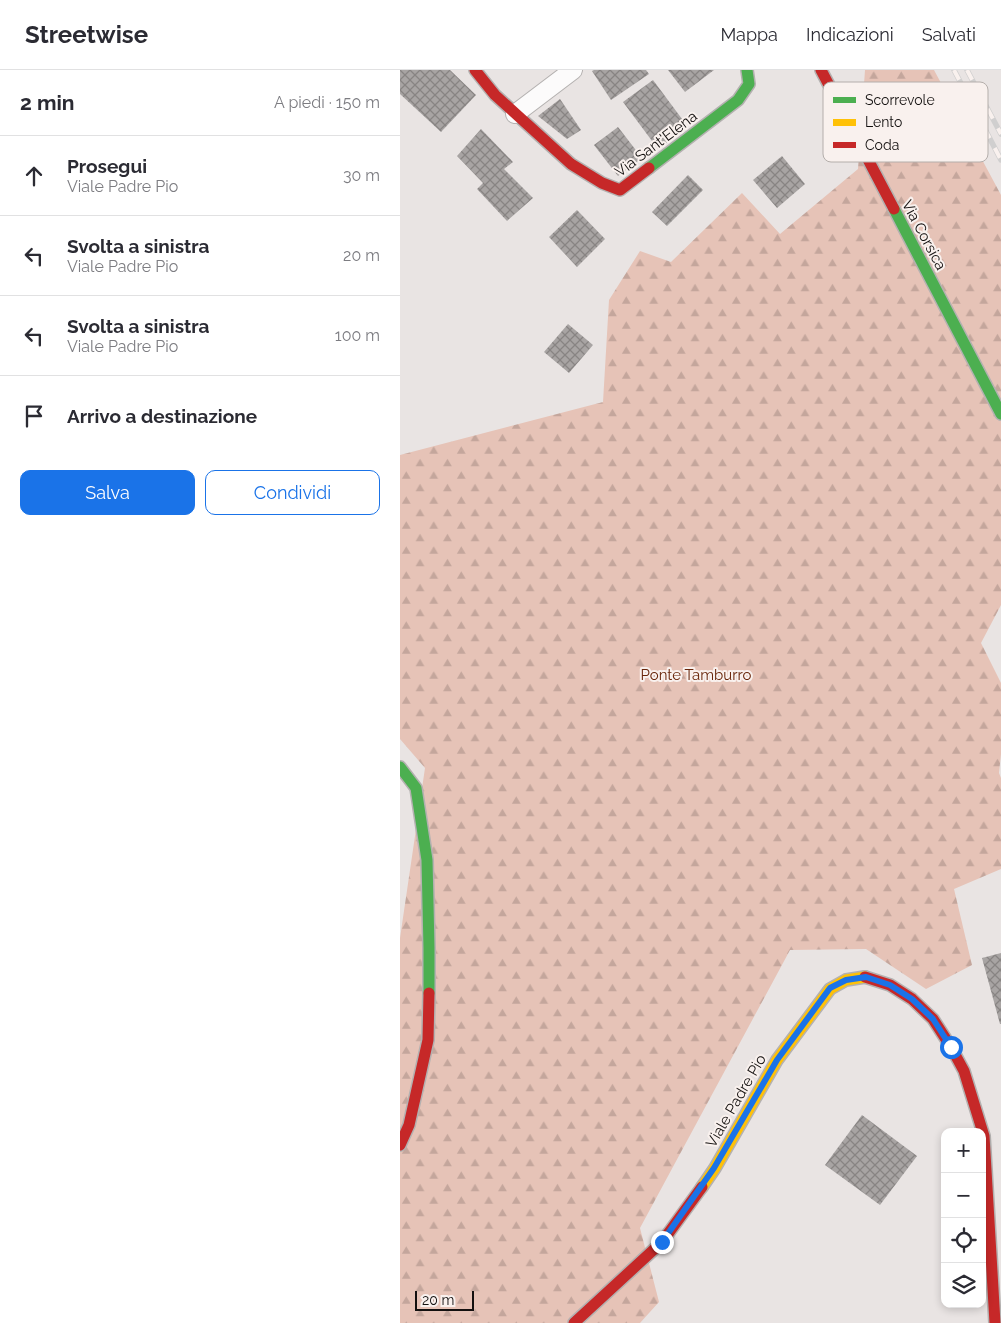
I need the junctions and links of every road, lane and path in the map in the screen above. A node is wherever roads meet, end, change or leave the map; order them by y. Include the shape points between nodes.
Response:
1 (475, 70) edge
2 (573, 70) edge
3 (747, 70) edge
4 (821, 70) edge
5 (827, 82) edge
6 (515, 114) junction
7 (869, 162) edge
8 (1001, 414) edge
9 (400, 768) edge
10 (400, 1145) edge
11 (574, 1323) edge
12 (995, 1323) edge

1 - 6 street, Via Sant'Elena
2 - 6 street
3 - 6 street, Via Sant'Elena via 749,84 738,100 620,190 571,164
4 - 5 street, Via Corsica
7 - 8 street, Via Corsica
9 - 10 street via 416,788 427,860 429,948 428,1040 409,1125
11 - 12 street, Viale Padre Pio via 662,1242 714,1168 777,1060 830,988 846,980 866,977 890,985 912,999 933,1019 964,1071 984,1136

